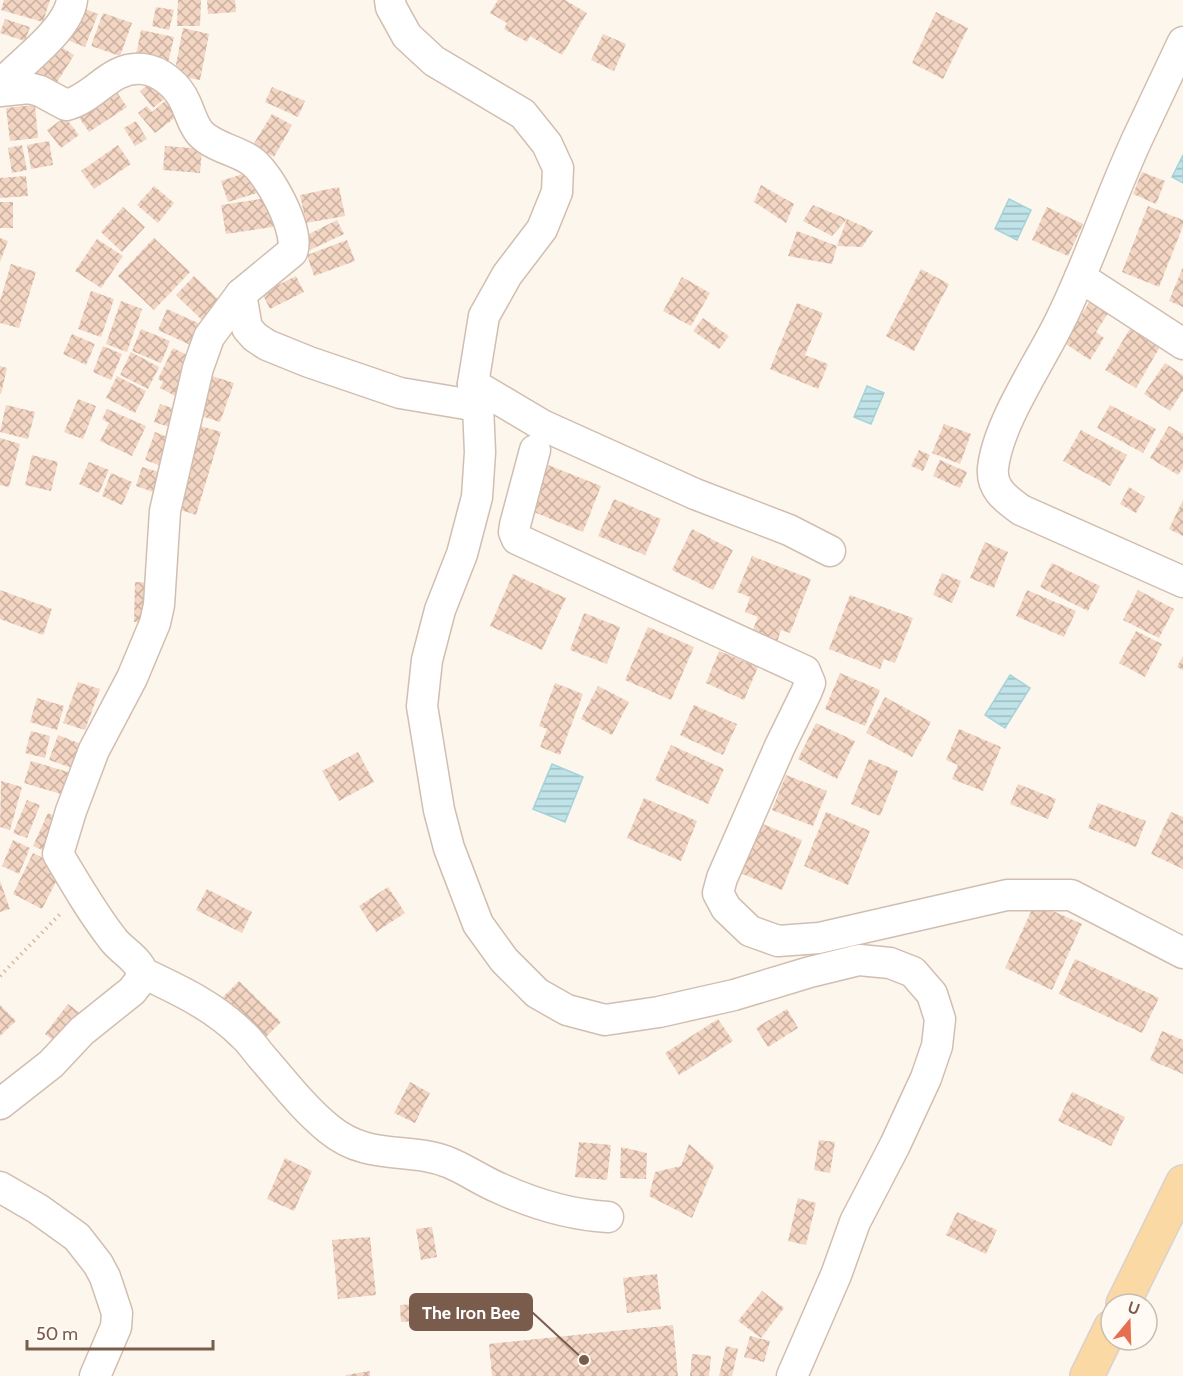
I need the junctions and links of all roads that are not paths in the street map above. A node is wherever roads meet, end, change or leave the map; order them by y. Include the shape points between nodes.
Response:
1 (72, 0) edge
2 (390, 0) edge
3 (1183, 42) edge
4 (0, 85) edge
5 (0, 90) edge
6 (1080, 276) junction
7 (241, 294) junction
8 (1183, 344) edge
9 (475, 395) junction
10 (535, 450) dead end
11 (830, 551) dead end
12 (1183, 582) edge
13 (891, 921) junction
14 (1183, 953) edge
15 (890, 963) junction
16 (143, 973) junction
17 (0, 1104) edge
18 (1183, 1182) edge
19 (0, 1187) edge
20 (608, 1218) dead end
21 (1129, 1292) edge
22 (1099, 1352) edge
23 (95, 1376) edge
24 (792, 1376) edge
25 (1087, 1376) edge

1 - 4 street via 71,9 53,35
2 - 9 street via 407,36 434,61 523,114 547,144 558,168 558,192 542,229 507,275 484,316
3 - 6 street
5 - 7 street via 40,90 66,105 133,68 166,79 184,99 201,134 249,159 266,175 289,224 292,252
6 - 8 street
6 - 12 street via 1000,439 992,470 996,488 1021,510
7 - 9 street via 247,328 267,345 400,393
7 - 16 street via 210,337 198,368 165,511 155,622 132,678 94,750 58,854 113,941 140,965
9 - 11 street
9 - 15 street via 480,452 477,497 462,554 440,610 427,660 422,706 449,848 478,924 504,960 537,993 567,1010 604,1020 659,1012 859,960
10 - 13 street via 514,525 517,538 805,671 810,683 806,693 722,878 718,893 726,908 750,931 778,940 819,938
13 - 14 street via 1007,896 1071,895
13 - 15 street via 895,947
15 - 24 street via 913,972 932,994 940,1019 937,1046 895,1145 855,1222
16 - 17 street via 132,991
16 - 20 street via 220,1014 314,1115 341,1138 368,1149 450,1162 540,1205
18 - 21 main road
19 - 23 street via 77,1237 105,1277 117,1313 116,1327
22 - 25 main road

